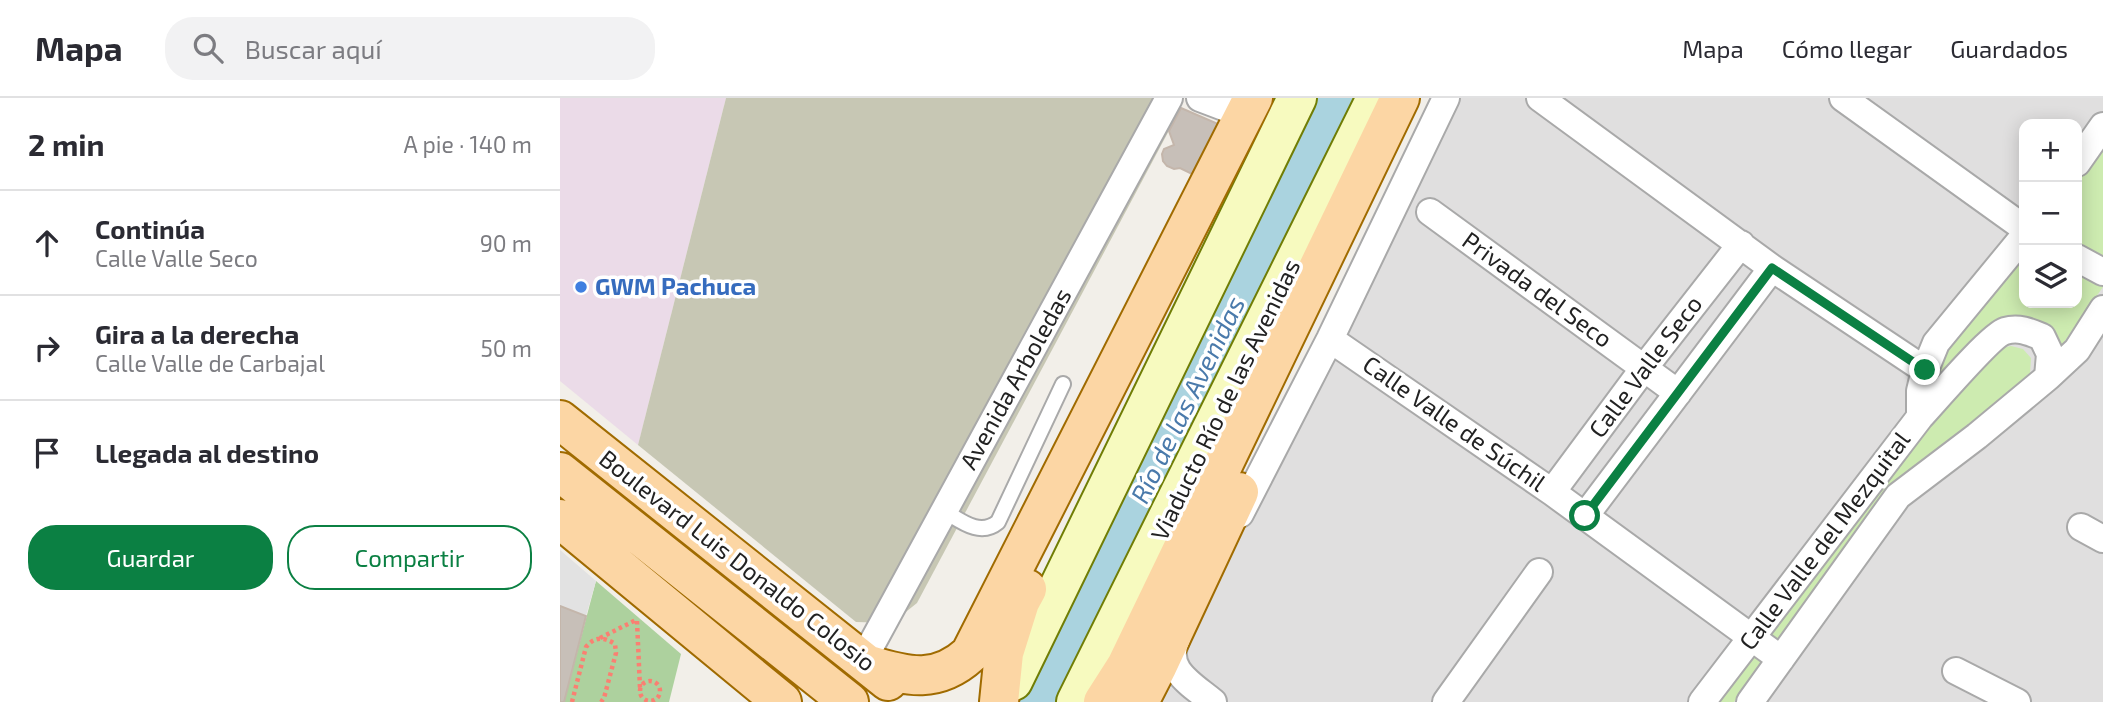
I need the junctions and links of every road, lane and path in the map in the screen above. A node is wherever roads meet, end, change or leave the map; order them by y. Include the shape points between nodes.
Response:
1 (1169, 98) edge
2 (1200, 98) edge
3 (1297, 98) edge
4 (1376, 98) edge
5 (1401, 98) edge
6 (1424, 98) edge
7 (1446, 98) edge
8 (1540, 98) edge
9 (1843, 98) edge
10 (1256, 104) edge
11 (2103, 126) edge
12 (2082, 156) edge
13 (1430, 212) dead end
14 (2019, 224) edge
15 (2019, 242) edge
16 (1741, 244) junction
17 (2082, 261) edge
18 (1772, 268) junction
19 (2103, 272) edge
20 (2103, 309) edge
21 (1330, 339) junction
22 (1644, 368) junction
23 (1925, 370) junction
24 (2048, 377) junction
25 (1063, 384) dead end
26 (1678, 393) junction
27 (1920, 416) junction
28 (560, 420) edge
29 (560, 449) edge
30 (560, 472) edge
31 (1552, 492) junction
32 (944, 511) junction
33 (1585, 516) junction
34 (560, 519) edge
35 (1539, 572) dead end
36 (637, 619) dead end
37 (1752, 637) junction
38 (599, 638) junction
39 (971, 654) junction
40 (1781, 659) junction
41 (866, 663) junction
42 (1956, 671) dead end
43 (1000, 695) edge
44 (770, 698) edge
45 (647, 701) edge
46 (572, 702) edge
47 (601, 702) edge
48 (849, 702) edge
49 (878, 702) edge
50 (914, 702) edge
51 (1076, 702) edge
52 (1103, 702) edge
53 (1139, 702) edge
54 (1213, 702) edge
55 (1446, 702) edge
56 (1702, 702) edge
57 (1750, 702) edge
58 (2017, 702) edge

1 - 32 street, Avenida Arboledas
2 - 10 street
3 - 43 main road
4 - 51 main road, Viaducto Río de las Avenidas
5 - 52 main road via 1126,666
6 - 53 main road
7 - 21 street
8 - 16 street
9 - 14 street
10 - 39 main road
10 - 43 main road via 1177,292 1020,602 1004,653
11 - 12 street
13 - 22 street, Privada del Seco
15 - 23 street, Calle Valle del Mezquital via 1936,343
16 - 18 street
16 - 22 street, Calle Valle Seco
17 - 19 street
18 - 23 street
18 - 26 street, Calle Valle Seco
20 - 24 street, Calle Valle del Mezquital via 2077,350
21 - 31 street, Calle Valle de Súchil
21 - 54 street via 1172,648 1173,664 1181,676
22 - 26 street, Privada del Seco
22 - 31 street, Calle Valle Seco
23 - 27 street, Calle Valle del Mezquital
24 - 27 street via 2050,354 2042,337 2023,329 2003,331
24 - 40 street, Calle Valle del Mezquital via 1898,496
25 - 32 lane via 998,522 979,529
26 - 33 street, Calle Valle Seco
27 - 37 street, Calle Valle del Mezquital
28 - 41 main road, Boulevard Luis Donaldo Colosio
29 - 49 main road
30 - 48 main road
31 - 33 street, Calle Valle de Súchil
32 - 41 street, Avenida Arboledas
33 - 37 street, Calle Valle de Súchil
34 - 44 main road
35 - 55 street
36 - 38 path
37 - 40 street, Calle Valle de Súchil
37 - 56 street, Calle Valle del Mezquital
38 - 46 path via 586,647
38 - 47 path via 615,645 616,653
39 - 41 main road via 956,667 920,676
39 - 43 main road via 975,677
40 - 57 street, Calle Valle del Mezquital
41 - 50 main road, Boulevard Luis Donaldo Colosio
42 - 58 street
45 - 45 path via 640,688 649,680 660,687 660,694

